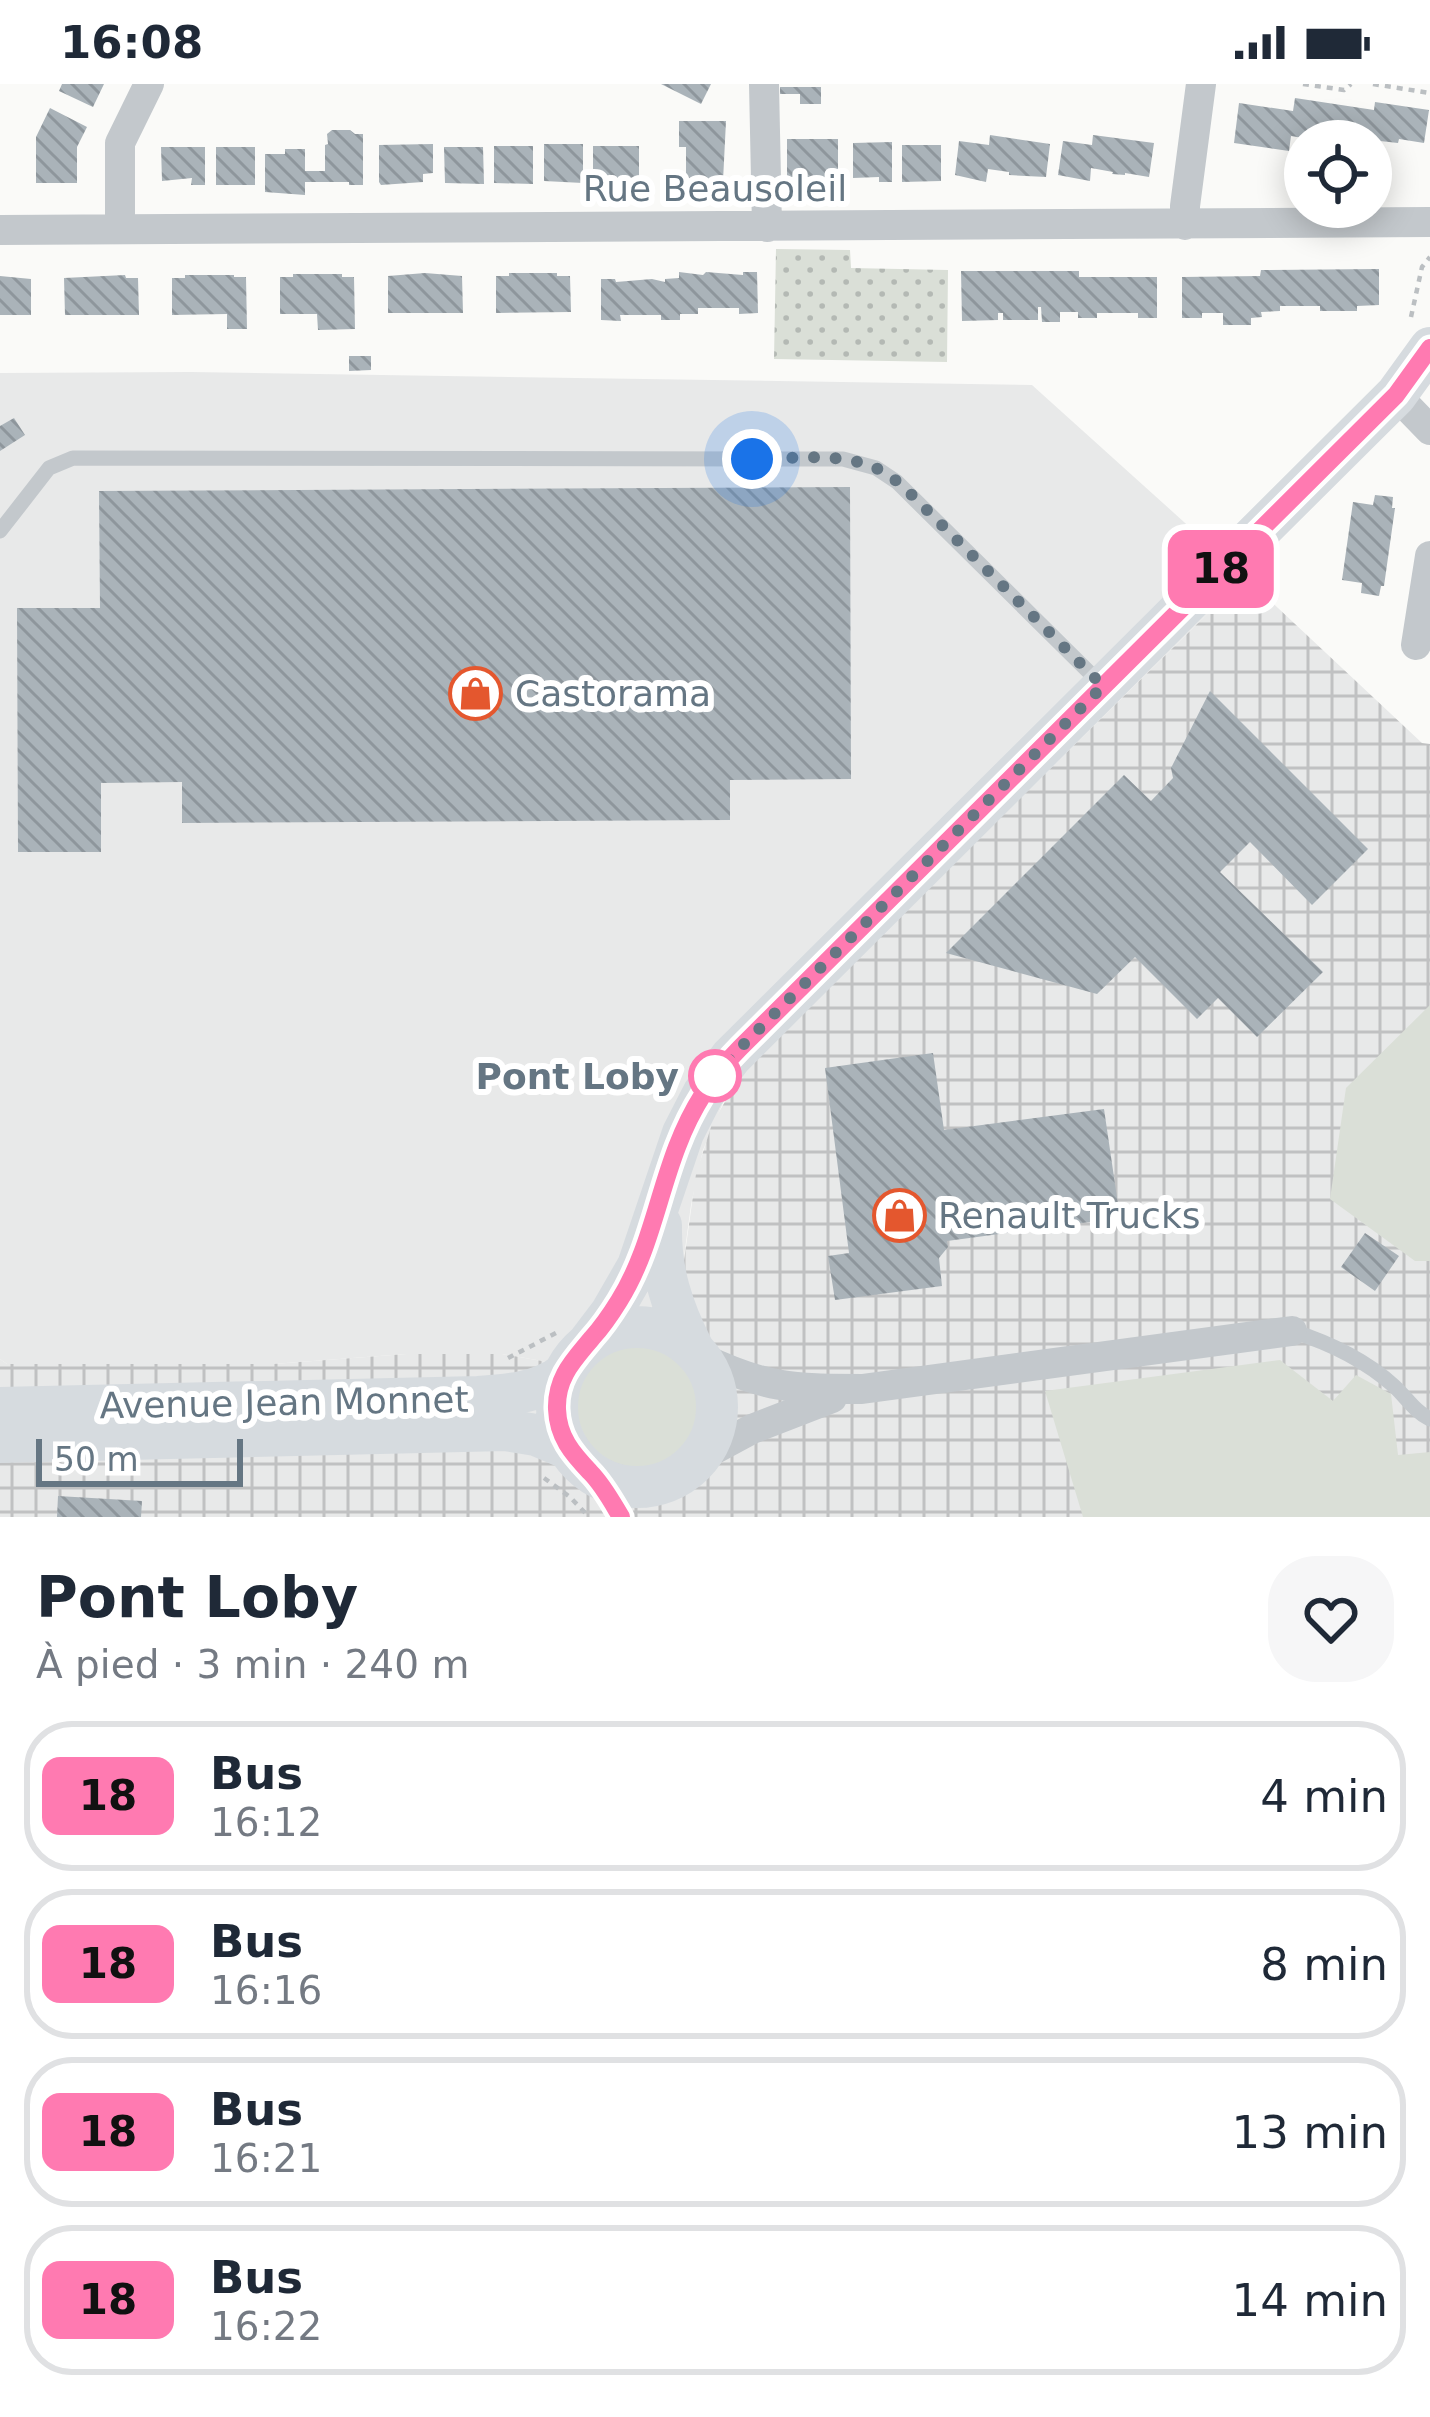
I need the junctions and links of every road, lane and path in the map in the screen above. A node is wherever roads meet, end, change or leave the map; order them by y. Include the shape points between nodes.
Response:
1 (149, 84) edge
2 (764, 84) edge
3 (1201, 84) edge
4 (1304, 84) edge
5 (1351, 84) edge
6 (1373, 84) edge
7 (1430, 93) edge
8 (1430, 222) edge
9 (1185, 225) junction
10 (766, 227) junction
11 (120, 229) junction
12 (0, 230) edge
13 (1430, 348) edge
14 (1396, 395) junction
15 (1430, 430) edge
16 (0, 531) edge
17 (1430, 556) edge
18 (1416, 645) dead end
19 (1103, 686) junction
20 (663, 1194) junction
21 (1292, 1330) joint
22 (696, 1353) junction
23 (577, 1358) junction
24 (862, 1389) junction
25 (0, 1408) edge
26 (1430, 1419) edge
27 (0, 1442) edge
28 (580, 1461) junction
29 (697, 1461) junction
30 (621, 1517) edge
31 (667, 1517) edge

1 - 11 street via 119,148
2 - 10 street
3 - 9 street
4 - 5 path
6 - 7 path
8 - 9 street, Rue Beausoleil
9 - 10 street, Rue Beausoleil
10 - 11 street, Rue Beausoleil
11 - 12 street, Rue Beausoleil
13 - 14 main road
14 - 15 street
14 - 19 main road
16 - 19 lane via 49,468 73,458 842,459 876,468 908,491
17 - 18 street
19 - 20 main road via 731,1057 690,1118
20 - 22 main road via 665,1281
20 - 23 main road via 638,1266
21 - 24 street
21 - 26 lane via 1360,1360
22 - 23 main road via 647,1327 616,1329
22 - 24 street via 772,1385
22 - 29 main road via 718,1404 713,1435
23 - 25 main road, Avenue Jean Monnet via 540,1388 494,1396
23 - 28 main road via 557,1410
24 - 29 street via 784,1415
27 - 28 main road, Avenue Jean Monnet via 505,1430 536,1435
28 - 29 main road via 613,1483 648,1486
28 - 30 main road
29 - 31 main road

